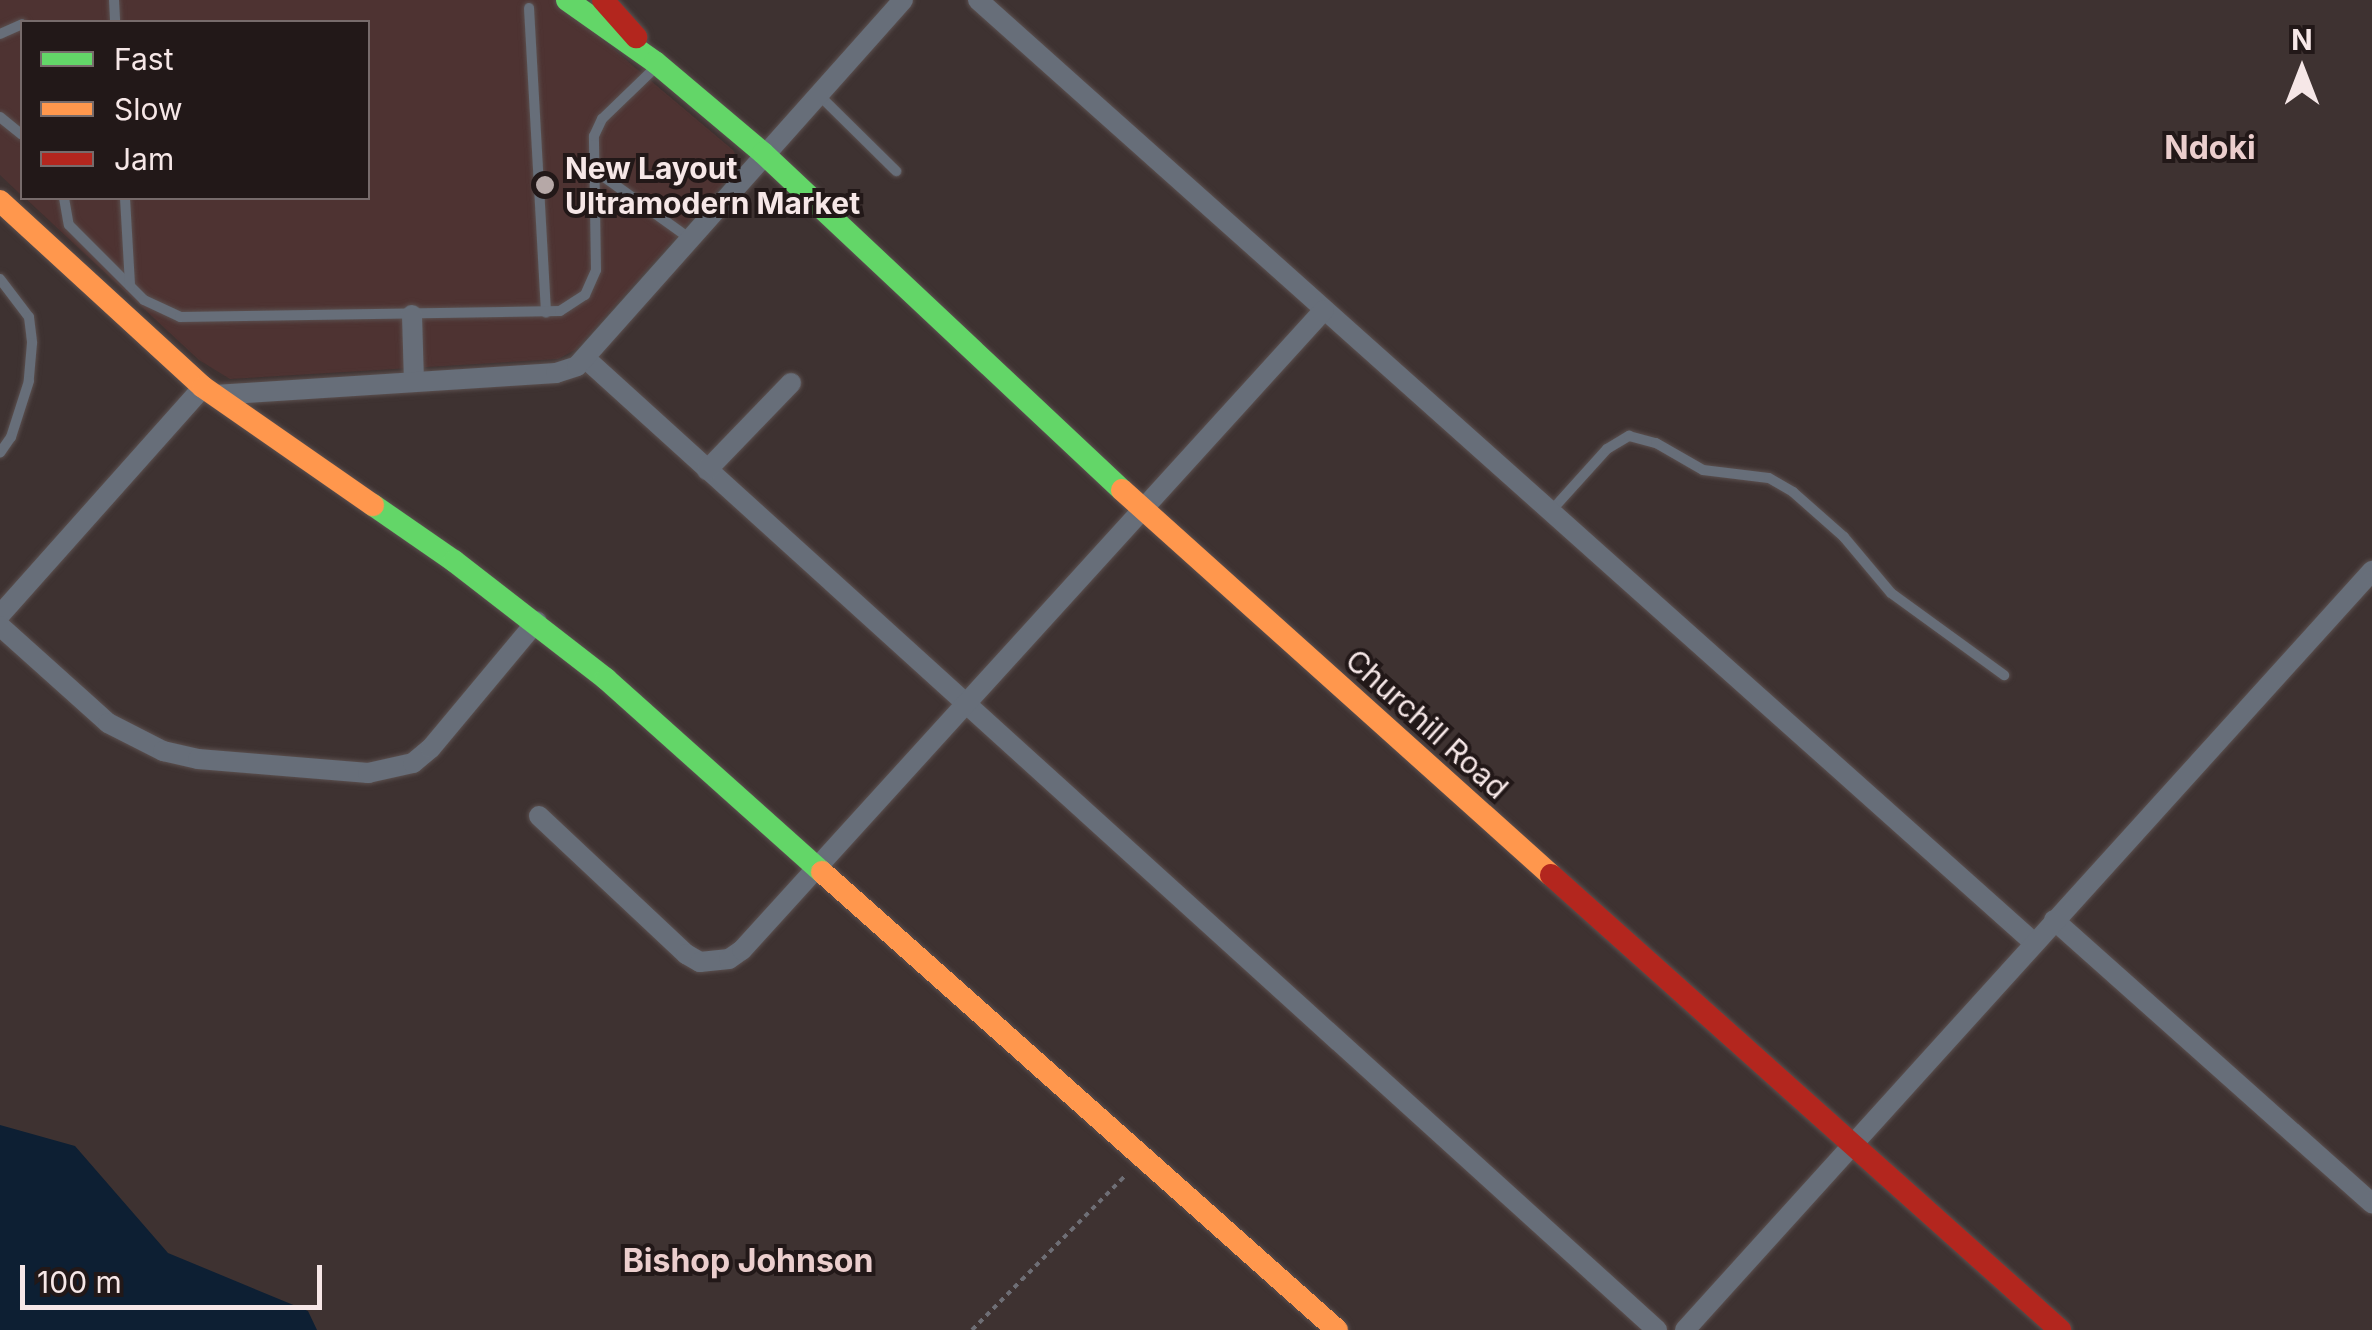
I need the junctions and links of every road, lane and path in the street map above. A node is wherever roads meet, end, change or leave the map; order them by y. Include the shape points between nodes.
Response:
1 (567, 0) edge
2 (603, 0) edge
3 (903, 0) edge
4 (978, 0) edge
5 (529, 8) dead end
6 (657, 63) junction
7 (817, 94) junction
8 (0, 116) edge
9 (20, 132) edge
10 (763, 153) junction
11 (593, 169) junction
12 (896, 172) dead end
13 (64, 200) edge
14 (125, 200) edge
15 (0, 201) edge
16 (689, 238) junction
17 (0, 279) edge
18 (130, 286) junction
19 (1324, 310) junction
20 (546, 313) junction
21 (412, 314) junction
22 (585, 358) junction
23 (414, 382) junction
24 (791, 383) dead end
25 (209, 391) junction
26 (0, 453) edge
27 (707, 470) junction
28 (1142, 509) junction
29 (1550, 512) junction
30 (2372, 571) edge
31 (0, 616) edge
32 (537, 621) junction
33 (0, 626) edge
34 (2004, 675) dead end
35 (964, 705) junction
36 (539, 816) dead end
37 (816, 869) junction
38 (2054, 920) junction
39 (2033, 942) junction
40 (1850, 1146) junction
41 (1144, 1158) junction
42 (2372, 1203) edge
43 (972, 1330) edge
44 (1337, 1330) edge
45 (1656, 1330) edge
46 (1685, 1330) edge
47 (2060, 1330) edge

1 - 6 street
2 - 6 street
3 - 7 street
4 - 19 street
5 - 20 lane
6 - 10 street, Churchill Road
6 - 11 lane via 602,119
7 - 10 street
7 - 12 lane
8 - 9 lane
10 - 16 street
10 - 28 street, Churchill Road
11 - 16 lane
11 - 20 lane via 596,270 585,296
13 - 18 lane via 69,225
14 - 18 lane
15 - 25 street
16 - 22 street
17 - 26 lane via 29,317 32,343 28,381
18 - 21 lane via 180,317
19 - 28 street
19 - 29 street
20 - 21 lane
21 - 23 street
22 - 23 street via 556,373
22 - 27 street
23 - 25 street
24 - 27 street
25 - 31 street
25 - 32 street
27 - 35 street
28 - 35 street
28 - 40 street, Churchill Road
29 - 34 lane via 1607,449 1629,436 1703,470 1770,478 1844,538 1890,593
29 - 39 street
30 - 38 street
32 - 33 street via 431,748 413,763 368,773 163,751 108,723
32 - 37 street
35 - 37 street
35 - 45 street
36 - 37 street via 700,962 729,959 742,950
37 - 41 street
38 - 39 street
38 - 42 street
39 - 40 street
40 - 46 street
40 - 47 street, Churchill Road
41 - 43 path
41 - 44 street

